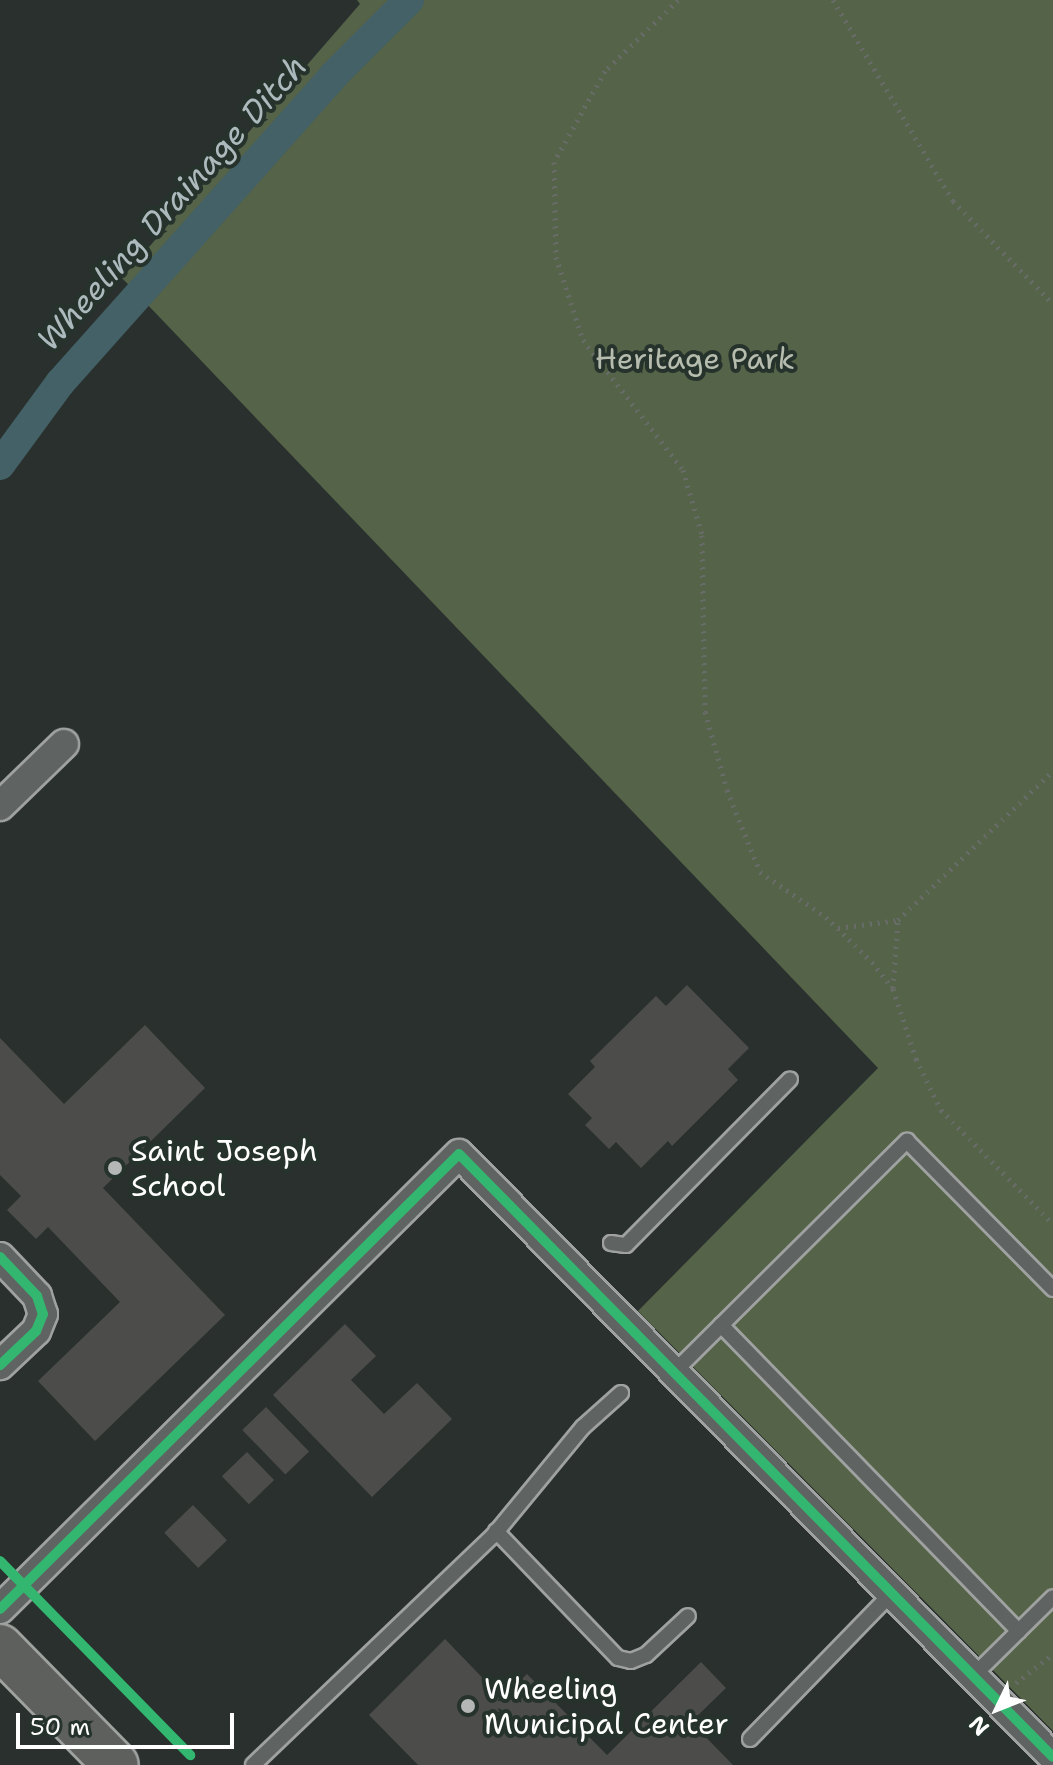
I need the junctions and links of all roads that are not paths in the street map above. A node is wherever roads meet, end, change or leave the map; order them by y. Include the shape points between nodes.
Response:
1 (64, 744) dead end
2 (0, 806) edge
3 (790, 1079) dead end
4 (611, 1243) dead end
5 (0, 1257) edge
6 (1053, 1289) edge
7 (721, 1325) junction
8 (0, 1365) edge
9 (673, 1373) junction
10 (621, 1393) dead end
11 (496, 1531) junction
12 (891, 1594) junction
13 (1053, 1597) edge
14 (0, 1609) edge
15 (688, 1616) dead end
16 (1019, 1631) junction
17 (0, 1647) edge
18 (973, 1676) junction
19 (750, 1739) dead end
20 (1048, 1759) edge
21 (116, 1765) edge
22 (253, 1765) edge

1 - 2 street
3 - 4 lane via 626,1245
5 - 8 street via 37,1296 43,1314 36,1331
6 - 7 lane via 907,1141
7 - 9 lane
7 - 16 lane
9 - 12 street
9 - 14 street via 459,1154
10 - 11 lane via 583,1427
11 - 15 lane via 618,1658 631,1661 646,1655
11 - 22 lane
12 - 18 street
12 - 19 lane
13 - 16 lane
16 - 18 lane
17 - 21 main road
18 - 20 street

